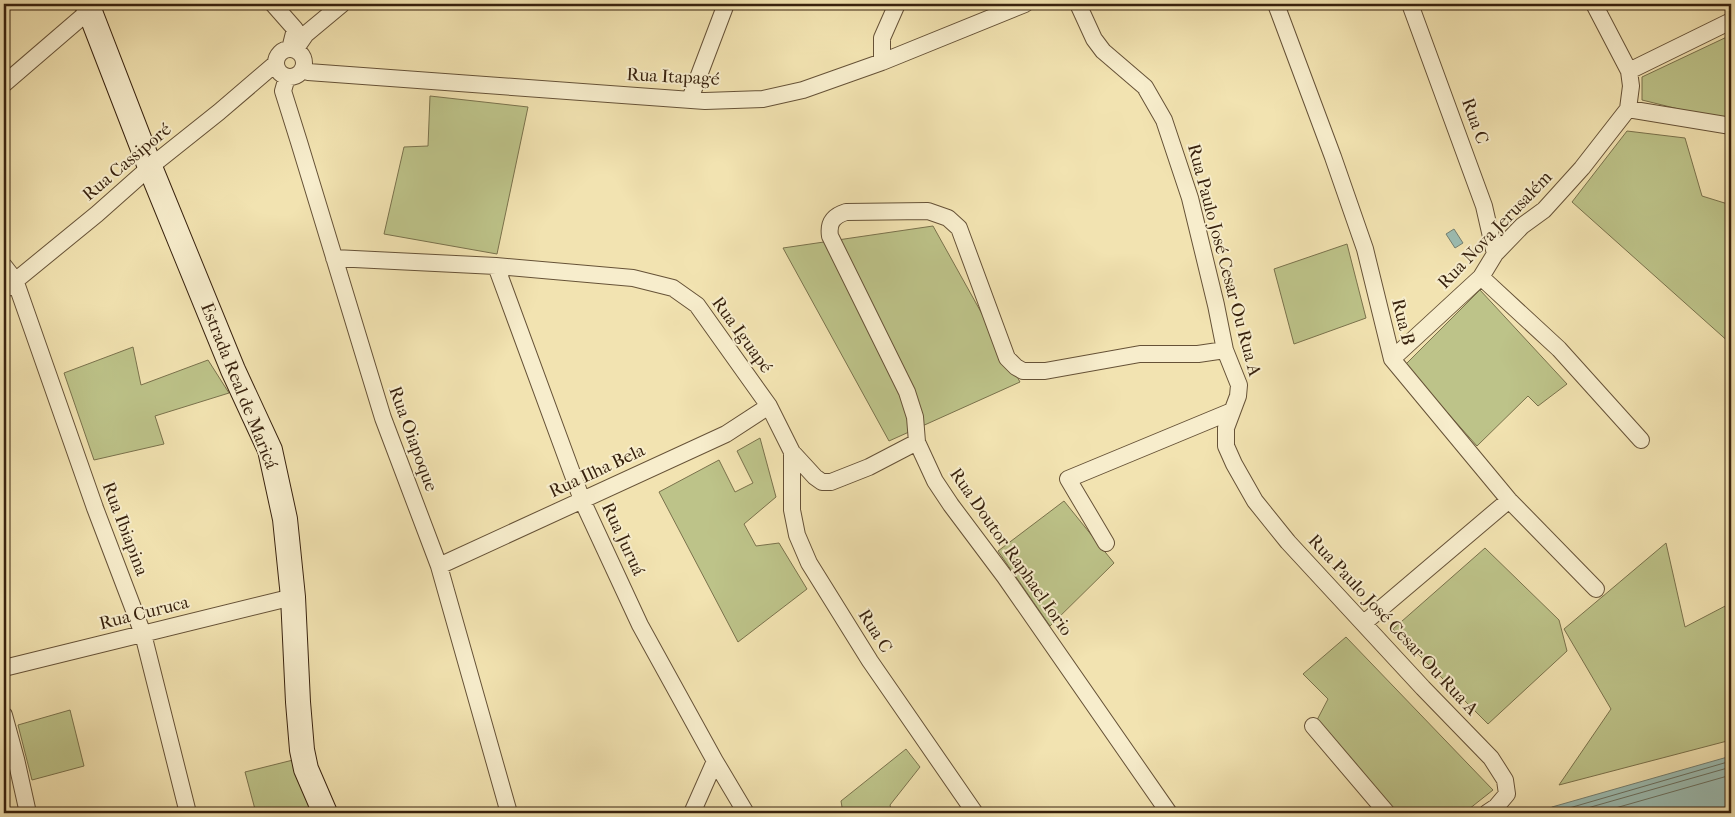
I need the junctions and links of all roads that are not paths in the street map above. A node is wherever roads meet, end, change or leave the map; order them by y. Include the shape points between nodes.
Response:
1 (274, 4) edge
2 (342, 4) edge
3 (726, 4) edge
4 (896, 4) edge
5 (1025, 4) edge
6 (1078, 4) edge
7 (1277, 4) edge
8 (1410, 4) edge
9 (1594, 4) edge
10 (91, 5) edge
11 (1731, 21) edge
12 (293, 49) junction
13 (882, 62) junction
14 (276, 64) junction
15 (302, 70) junction
16 (1629, 71) junction
17 (286, 77) junction
18 (4, 84) edge
19 (690, 99) junction
20 (1628, 109) junction
21 (1731, 126) edge
22 (150, 167) junction
23 (1495, 254) junction
24 (334, 258) junction
25 (4, 266) edge
26 (496, 266) junction
27 (1481, 277) junction
28 (9, 285) edge
29 (1225, 350) junction
30 (1392, 359) junction
31 (769, 406) junction
32 (1232, 411) junction
33 (1641, 440) dead end
34 (917, 442) junction
35 (792, 452) junction
36 (582, 500) junction
37 (1509, 500) junction
38 (1106, 543) dead end
39 (438, 566) junction
40 (1596, 589) dead end
41 (293, 597) junction
42 (1364, 623) junction
43 (143, 634) junction
44 (4, 668) edge
45 (4, 714) edge
46 (1313, 726) dead end
47 (715, 760) junction
48 (28, 813) edge
49 (188, 813) edge
50 (325, 813) edge
51 (509, 813) edge
52 (692, 813) edge
53 (746, 813) edge
54 (976, 813) edge
55 (1169, 813) edge
56 (1387, 813) edge
57 (1487, 813) edge

1 - 12 street via 295,29
2 - 12 street, Rua Cassiporé
3 - 19 street
4 - 13 street via 882,38
5 - 13 street, Rua Itapagé
6 - 29 street, Rua Paulo José Cesar Ou Rua A via 1094,39 1103,51 1145,87 1164,120 1190,198
7 - 30 street, Rua B via 1365,249
8 - 23 street, Rua C via 1484,206
9 - 16 street
10 - 18 street
10 - 22 main road, Estrada Real de Maricá
11 - 16 street
12 - 14 street, Rua Cassiporé via 286,49 278,55
12 - 15 street via 304,61
13 - 19 street, Rua Itapagé via 803,90 763,99
14 - 17 street
14 - 22 street, Rua Cassiporé
15 - 17 street via 296,76
15 - 19 street, Rua Itapagé
16 - 20 street
17 - 24 street, Rua Oiapoque via 283,91
20 - 21 street
20 - 23 street, Rua Nova Jerusalém via 1544,210 1522,226
22 - 28 street, Rua Cassiporé
22 - 41 main road, Estrada Real de Maricá via 233,370 270,450 285,519
23 - 27 street, Rua Nova Jerusalém
24 - 26 street, Rua Iguapé
24 - 39 street, Rua Oiapoque via 383,418
25 - 28 street, Rua Ibiapina
26 - 31 street, Rua Iguapé via 633,278 673,288 696,305
26 - 36 street, Rua Juruá
27 - 30 street, Rua Nova Jerusalém
27 - 33 street via 1560,349
28 - 43 street, Rua Ibiapina
29 - 32 street, Rua Paulo José Cesar Ou Rua A via 1239,385
29 - 34 street, Rua Doutor Raphael Iorio via 1198,354 1140,354 1045,371 1023,371 1007,358 959,228 948,218 928,211 846,212 832,220 828,228 830,236 907,392
30 - 37 street, Rua B
31 - 35 street, Rua Iguapé
31 - 36 street, Rua Ilha Bela via 726,434
32 - 38 street via 1068,479
32 - 42 street, Rua Paulo José Cesar Ou Rua A via 1226,428 1226,446 1255,501 1288,542
34 - 35 street, Rua Iguapé via 831,482 822,482 815,477
34 - 55 street, Rua Doutor Raphael Iorio via 935,481 951,505 1006,577
35 - 54 street, Rua C via 792,510 797,535 809,563 870,661
36 - 39 street, Rua Ilha Bela
36 - 47 street, Rua Juruá via 640,625
37 - 40 street, Rua B
37 - 42 street
39 - 51 street, Rua Oiapoque
41 - 43 street, Rua Curuca
41 - 50 main road, Estrada Real de Maricá via 302,750 306,769
42 - 57 street, Rua Paulo José Cesar Ou Rua A via 1491,758 1505,780 1507,794
43 - 44 street, Rua Curuca
43 - 49 street, Rua Ibiapina
45 - 48 street
46 - 56 street
47 - 52 street
47 - 53 street, Rua Juruá

